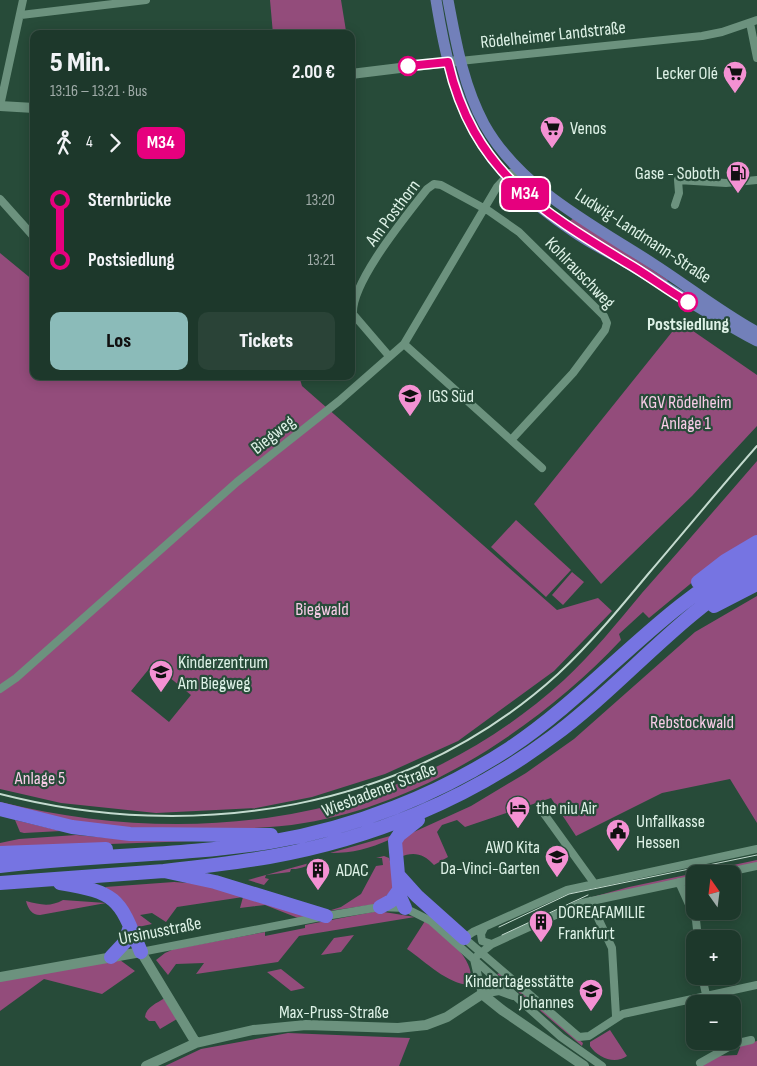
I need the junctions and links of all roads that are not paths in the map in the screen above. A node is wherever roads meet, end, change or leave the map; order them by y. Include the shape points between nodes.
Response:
1 (23, 0) edge
2 (146, 0) edge
3 (436, 0) edge
4 (448, 0) edge
5 (21, 15) junction
6 (753, 21) edge
7 (757, 58) edge
8 (460, 61) junction
9 (448, 62) junction
10 (355, 74) edge
11 (0, 106) edge
12 (30, 108) edge
13 (522, 172) junction
14 (506, 176) junction
15 (757, 180) edge
16 (0, 199) edge
17 (675, 205) dead end
18 (483, 208) junction
19 (572, 210) junction
20 (556, 219) junction
21 (30, 233) edge
22 (355, 296) edge
23 (355, 316) edge
24 (757, 332) edge
25 (757, 341) edge
26 (404, 344) junction
27 (389, 356) junction
28 (512, 439) junction
29 (542, 468) dead end
30 (757, 542) edge
31 (757, 556) edge
32 (757, 569) edge
33 (757, 584) edge
34 (671, 613) junction
35 (665, 637) junction
36 (0, 689) edge
37 (441, 804) junction
38 (0, 809) edge
39 (542, 811) dead end
40 (304, 835) junction
41 (757, 849) edge
42 (0, 853) edge
43 (169, 853) junction
44 (0, 866) edge
45 (757, 866) edge
46 (741, 869) edge
47 (164, 871) junction
48 (399, 876) junction
49 (37, 879) junction
50 (686, 881) edge
51 (679, 882) junction
52 (0, 883) edge
53 (594, 883) junction
54 (399, 890) junction
55 (590, 901) junction
56 (380, 907) junction
57 (405, 908) junction
58 (326, 916) junction
59 (129, 923) junction
60 (484, 928) junction
61 (697, 930) edge
62 (463, 943) junction
63 (492, 944) junction
64 (480, 952) junction
65 (150, 953) junction
66 (111, 957) junction
67 (474, 959) junction
68 (0, 977) edge
69 (757, 984) edge
70 (482, 994) junction
71 (723, 995) edge
72 (518, 998) junction
73 (686, 1004) edge
74 (616, 1016) junction
75 (751, 1040) dead end
76 (741, 1042) edge
77 (196, 1043) junction
78 (718, 1050) edge
79 (700, 1063) dead end
80 (146, 1066) edge
81 (584, 1066) edge
82 (602, 1066) edge

1 - 5 street
2 - 5 street
3 - 9 main road, Ludwig-Landmann-Straße
4 - 8 main road, Ludwig-Landmann-Straße
5 - 11 street
6 - 7 street
6 - 8 street, Rödelheimer Landstraße via 702,36
8 - 9 main road, Rödelheimer Landstraße
8 - 13 main road, Ludwig-Landmann-Straße via 484,125
9 - 10 main road, Rödelheimer Landstraße
9 - 14 main road, Ludwig-Landmann-Straße via 471,126
11 - 12 main road
13 - 14 street
13 - 19 main road, Ludwig-Landmann-Straße
14 - 18 street, Biegweg
14 - 20 main road, Ludwig-Landmann-Straße
15 - 17 street via 726,183 678,180 680,193
16 - 21 street
18 - 22 street, Am Posthorn via 434,184 389,239
18 - 26 street, Biegweg
18 - 28 street, Kohlrauschweg via 519,232 604,316 607,323 574,373
19 - 20 main road via 569,219
19 - 24 main road, Ludwig-Landmann-Straße
20 - 25 main road, Ludwig-Landmann-Straße
23 - 27 street, Am Posthorn
26 - 27 street, Biegweg
26 - 28 street
27 - 36 street, Biegweg via 339,401 237,482
28 - 29 street
30 - 34 highway via 703,578
31 - 34 highway, Wiesbadener Straße via 720,577
32 - 35 highway, Wiesbadener Straße via 707,602
33 - 35 highway
34 - 40 highway, Wiesbadener Straße via 571,703 509,748 424,796
35 - 37 highway, Wiesbadener Straße via 552,737
37 - 47 highway, Wiesbadener Straße via 356,836 297,852
37 - 48 highway via 398,834 394,849
38 - 40 highway via 72,827 130,834
39 - 53 street
40 - 43 highway, Wiesbadener Straße via 251,845
41 - 53 street
42 - 43 highway via 108,849
43 - 44 highway, Wiesbadener Straße
45 - 46 street
47 - 49 highway
47 - 58 highway via 215,882
48 - 54 highway
48 - 62 highway
49 - 52 highway
49 - 59 highway via 103,893 117,902
50 - 51 street
51 - 55 street
51 - 61 street via 696,920
53 - 60 street via 562,892
54 - 56 highway via 395,898
54 - 57 highway
55 - 63 street
55 - 74 street via 612,948
56 - 57 street, Ursinusstraße
56 - 58 street, Ursinusstraße
57 - 62 street via 431,920
58 - 65 street, Ursinusstraße
59 - 65 highway
59 - 66 highway via 125,942
60 - 62 street
60 - 63 street via 482,941
62 - 64 street
62 - 67 street
63 - 64 street
64 - 67 street
64 - 74 street via 579,1037 589,1036
65 - 66 main road, Ursinusstraße
65 - 77 main road via 154,973
66 - 68 main road, Ursinusstraße
67 - 70 street
67 - 72 street
69 - 71 street
70 - 72 street via 498,991
70 - 77 main road, Max-Pruss-Straße via 447,1017 426,1025 398,1028 278,1026
70 - 81 main road
72 - 82 street
73 - 74 street
75 - 76 street
77 - 80 main road, Max-Pruss-Straße
78 - 79 street

